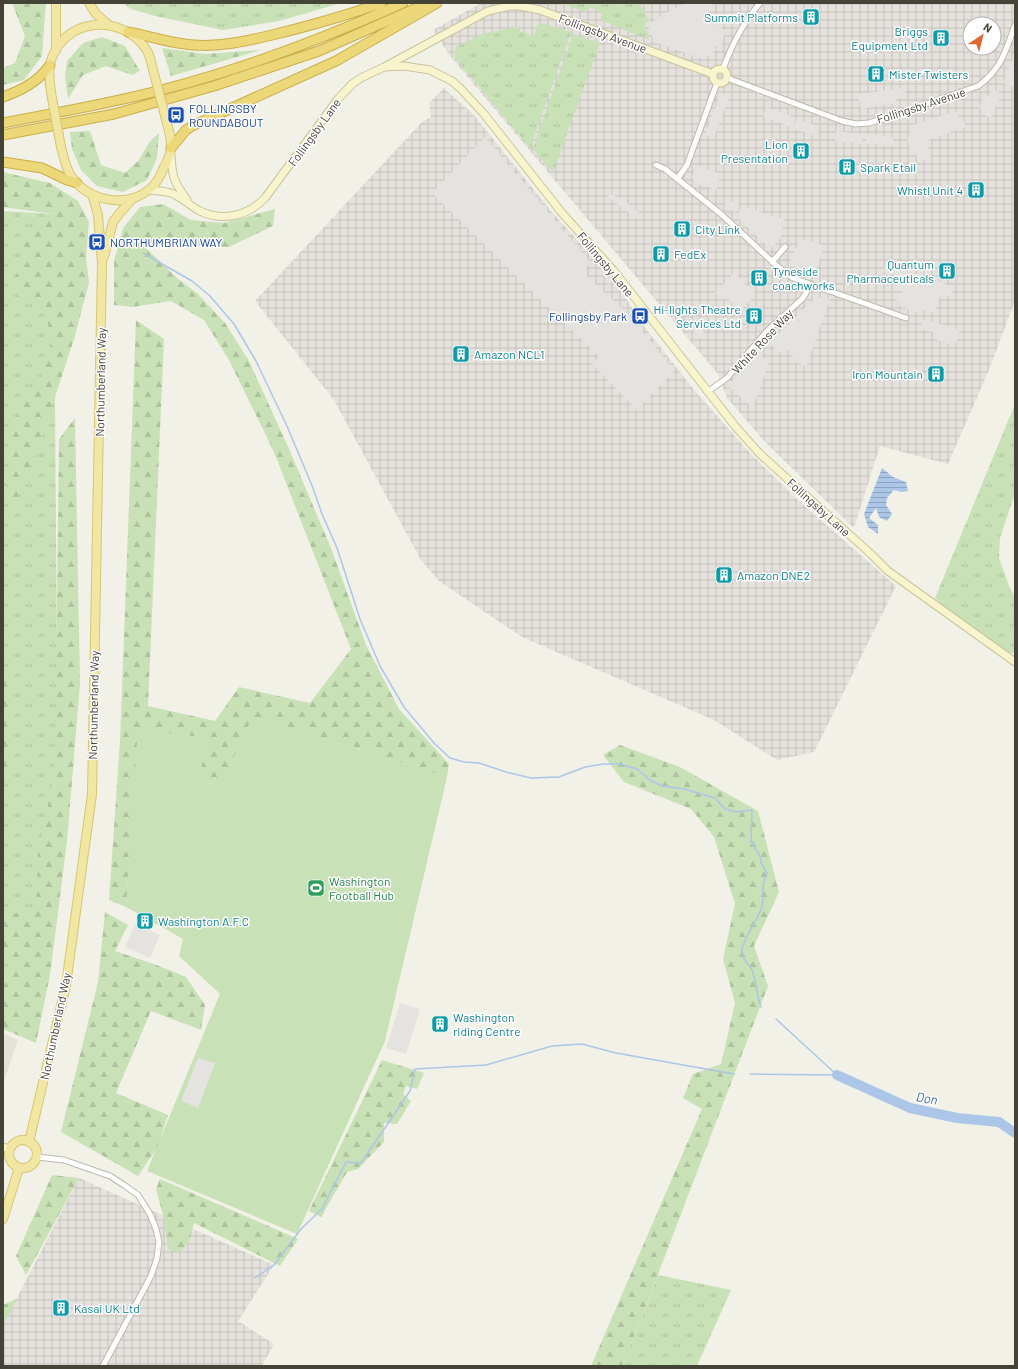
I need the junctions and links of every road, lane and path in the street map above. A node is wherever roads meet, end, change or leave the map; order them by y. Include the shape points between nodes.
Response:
1 (56, 3) edge
2 (89, 3) edge
3 (381, 3) edge
4 (403, 3) edge
5 (428, 3) edge
6 (437, 3) edge
7 (760, 3) edge
8 (109, 25) junction
9 (1015, 25) edge
10 (128, 32) junction
11 (56, 51) junction
12 (50, 66) junction
13 (384, 67) junction
14 (723, 69) junction
15 (713, 74) junction
16 (727, 78) junction
17 (717, 83) junction
18 (3, 97) edge
19 (3, 123) edge
20 (3, 135) edge
21 (171, 152) junction
22 (3, 162) edge
23 (656, 165) dead end
24 (678, 178) junction
25 (77, 183) junction
26 (150, 190) junction
27 (92, 194) junction
28 (133, 198) junction
29 (189, 203) junction
30 (785, 247) dead end
31 (772, 262) junction
32 (102, 263) junction
33 (809, 284) junction
34 (906, 318) dead end
35 (708, 392) junction
36 (1015, 662) edge
37 (29, 1142) junction
38 (7, 1148) edge
39 (37, 1157) junction
40 (19, 1168) junction
41 (3, 1219) edge
42 (103, 1366) edge

1 - 11 main road
2 - 8 main road via 96,14
3 - 10 highway via 340,18 229,44 193,45
4 - 19 highway via 314,41 226,72 114,102
5 - 20 highway via 319,51 214,86 114,114
6 - 21 highway via 336,61 192,126 186,130
7 - 14 street via 741,29
8 - 10 main road
8 - 11 main road via 92,25 80,29 70,35
9 - 16 street, Follingsby Avenue via 998,67 978,86 870,122 856,124 842,121
10 - 21 main road, bridge via 139,40 150,58 169,131
11 - 12 main road
12 - 18 highway via 36,82
12 - 25 main road, bridge via 49,80 62,147 68,171
13 - 15 street, Follingsby Avenue via 488,11 520,6 540,10
13 - 29 street, Follingsby Lane via 361,78 343,92 258,205 244,213 220,217 199,210
13 - 35 street, Follingsby Lane via 409,66 430,70 460,88 484,114 562,213 614,270
14 - 15 street via 717,69
14 - 16 street via 727,72
15 - 17 street via 713,79
16 - 17 street via 724,82
17 - 24 street via 687,165
21 - 26 main road via 156,184
21 - 29 street, Follingsby Lane via 173,178
22 - 25 highway via 42,168
23 - 24 street
24 - 31 street
25 - 27 main road
26 - 28 main road
26 - 29 street, Follingsby Lane via 170,193
27 - 28 main road via 110,200
27 - 32 main road, Northumberland Way via 98,215
28 - 32 main road, Northumberland Way via 113,222
30 - 31 street
31 - 33 street via 793,278
32 - 37 main road, Northumberland Way via 92,794 66,985
33 - 34 street
33 - 35 street, White Rose Way via 802,299 768,330 727,378
35 - 36 street, Follingsby Lane via 760,454 888,571
37 - 38 main road via 17,1142
37 - 39 main road via 36,1148
38 - 40 main road via 12,1162
39 - 40 main road via 28,1168
39 - 42 street via 64,1160 110,1176 138,1195 156,1229 159,1242 151,1276
40 - 41 main road

